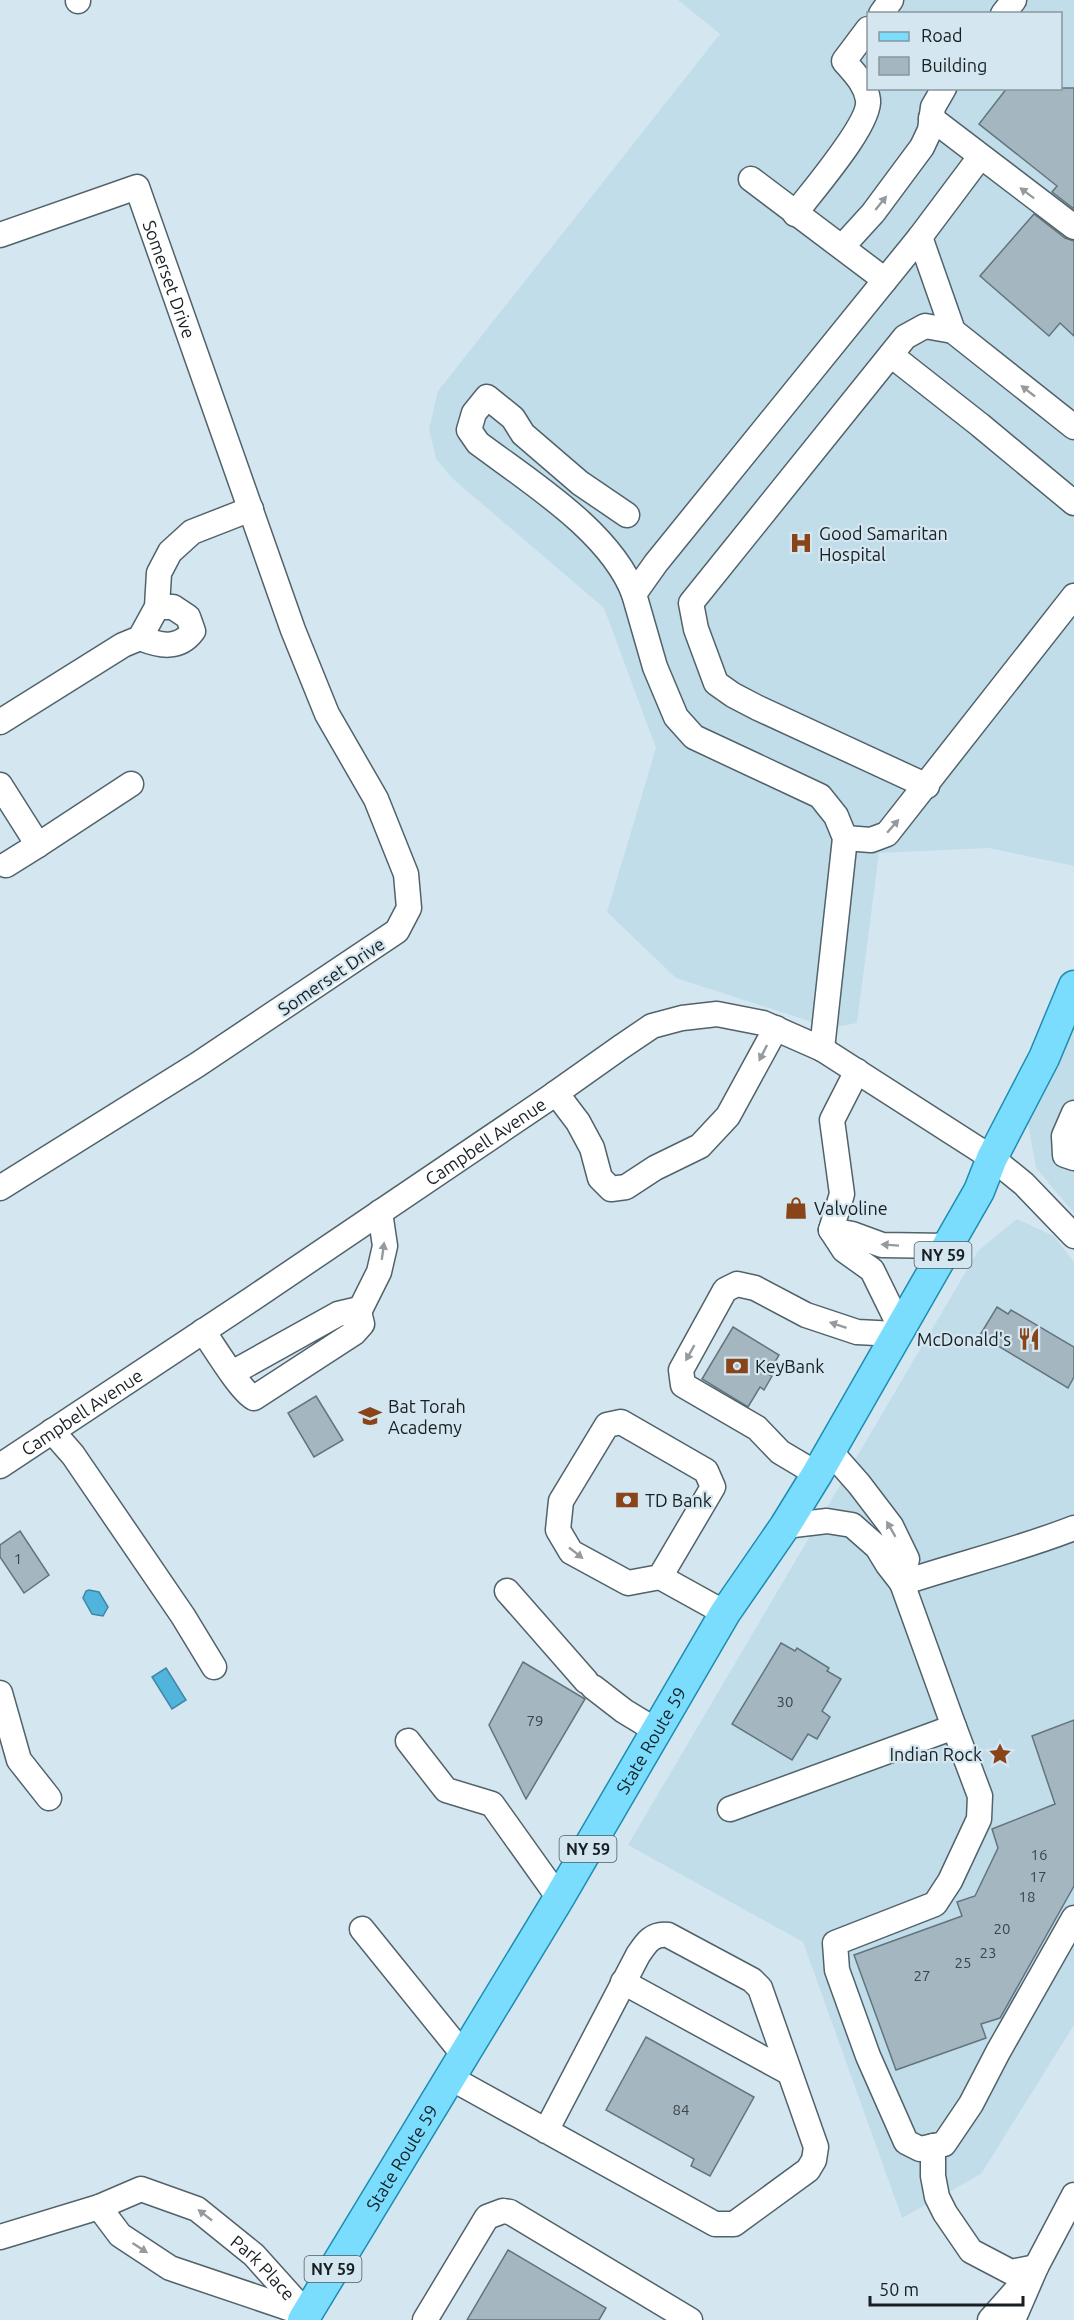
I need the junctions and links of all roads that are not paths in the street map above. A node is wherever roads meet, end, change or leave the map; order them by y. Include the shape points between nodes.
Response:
1 (1014, 0) edge
2 (1005, 12) edge
3 (867, 30) edge
4 (943, 90) edge
5 (931, 118) junction
6 (980, 157) junction
7 (752, 179) dead end
8 (795, 213) junction
9 (1074, 227) edge
10 (0, 235) edge
11 (920, 237) junction
12 (842, 247) junction
13 (885, 280) junction
14 (953, 331) junction
15 (891, 355) junction
16 (1074, 427) edge
17 (1074, 503) edge
18 (251, 510) junction
19 (627, 515) dead end
20 (634, 594) junction
21 (1074, 596) edge
22 (157, 607) junction
23 (140, 638) junction
24 (0, 722) edge
25 (131, 784) dead end
26 (0, 785) edge
27 (927, 786) junction
28 (845, 838) junction
29 (39, 844) junction
30 (6, 865) dead end
31 (1074, 986) edge
32 (1066, 1026) edge
33 (776, 1028) junction
34 (822, 1049) junction
35 (857, 1071) junction
36 (556, 1093) junction
37 (1074, 1113) edge
38 (992, 1158) junction
39 (1074, 1158) edge
40 (0, 1188) edge
41 (381, 1212) junction
42 (831, 1230) junction
43 (1074, 1236) edge
44 (948, 1246) junction
45 (359, 1312) junction
46 (203, 1331) junction
47 (898, 1331) junction
48 (232, 1373) junction
49 (52, 1431) junction
50 (823, 1462) junction
51 (0, 1466) edge
52 (785, 1526) junction
53 (1074, 1528) edge
54 (660, 1577) junction
55 (902, 1583) junction
56 (507, 1591) dead end
57 (725, 1613) junction
58 (213, 1667) dead end
59 (0, 1693) edge
60 (954, 1727) junction
61 (657, 1731) junction
62 (408, 1742) dead end
63 (49, 1798) dead end
64 (730, 1809) dead end
65 (559, 1898) junction
66 (1074, 1918) edge
67 (362, 1929) dead end
68 (623, 1982) junction
69 (456, 2066) junction
70 (788, 2073) junction
71 (546, 2131) junction
72 (933, 2146) junction
73 (1073, 2197) edge
74 (99, 2207) junction
75 (0, 2237) edge
76 (1036, 2267) junction
77 (309, 2318) edge
78 (425, 2320) edge
79 (690, 2320) edge
80 (990, 2320) edge
81 (1013, 2320) edge

1 - 2 street
3 - 8 street via 844,61 864,86 869,103 865,117 853,139
4 - 5 street
5 - 6 street
12 -> 5 street via 922,147
9 -> 6 street
6 - 11 street
7 - 8 street
8 - 12 street
10 - 18 street, Somerset Drive via 137,188
11 - 13 street
11 - 14 street
12 - 13 street
13 - 20 street
14 - 15 street via 925,326 905,337
16 -> 14 street
15 - 17 street
15 - 27 street via 691,603 696,629 716,682 758,708
18 - 22 street via 192,532 170,552 159,573
18 - 40 street, Somerset Drive via 327,714 376,799 406,874 409,908 398,932
19 - 20 street via 580,483 487,397 474,413 469,430 478,443 593,533 628,579
20 - 28 street via 655,667 676,717 694,737 820,796 836,816
21 - 27 street
22 - 23 street
22 - 23 street via 173,607 188,617 193,631 186,641 170,646
23 - 24 street
25 - 29 street
26 - 29 street
28 -> 27 street via 871,840 887,834
28 - 34 street
29 - 30 street
31 - 32 main road, NY 59
32 - 38 main road, NY 59 via 1044,1058
33 - 34 street, Campbell Avenue
33 - 36 street, Campbell Avenue via 717,1014 652,1026
33 -> 36 street via 728,1116 700,1146 626,1187 611,1189 600,1178 592,1148
34 - 35 street, Campbell Avenue
35 - 38 street, Campbell Avenue
35 - 42 street via 832,1120 842,1194
36 - 41 street, Campbell Avenue
37 - 39 street via 1064,1136 1065,1155
38 - 43 street, Campbell Avenue via 1024,1184
38 - 44 main road, State Route 59 / NY 59 via 979,1191
45 -> 41 street via 379,1272 385,1246
41 - 46 street, Campbell Avenue
44 -> 42 street via 882,1245
42 - 47 street via 844,1250 872,1270
44 - 47 main road, State Route 59 / NY 59
45 - 48 street via 338,1314
45 - 48 street via 362,1324 354,1333 260,1396 249,1396
46 - 48 street
46 - 49 street, Campbell Avenue
47 - 50 main road, State Route 59 / NY 59
47 -> 50 street via 857,1332 806,1315 755,1288 737,1284 725,1290 681,1370 683,1385 757,1428 780,1452
49 - 51 street, Campbell Avenue
49 - 58 street via 73,1455 170,1597
50 - 52 main road, State Route 59 / NY 59
55 -> 50 street via 907,1559 891,1526 859,1484
52 - 55 street via 827,1521 852,1525 877,1547
52 - 57 main road, State Route 59 / NY 59
53 - 55 street
54 -> 54 street via 712,1487 706,1471 621,1422 607,1425 561,1501 558,1530 571,1552 627,1583
54 - 57 street
55 - 60 street
56 - 61 street via 590,1684
57 - 61 main road, State Route 59 / NY 59
59 - 63 street via 19,1760
60 - 64 street
60 - 72 street via 980,1796 979,1819 950,1881 934,1904 835,1943 837,1970 899,2128 906,2142 920,2149
61 - 65 main road, State Route 59 / NY 59
62 - 65 street via 446,1790 492,1804
65 - 69 main road, State Route 59 / NY 59
66 - 72 street via 971,2104 944,2144
67 - 69 street
68 - 70 street
68 - 70 street via 648,1940 660,1934 752,1980 760,1988
68 - 71 street
69 - 71 street
69 - 77 main road, State Route 59 / NY 59
70 - 71 street via 816,2147 814,2160 808,2170 734,2224 715,2224
72 - 76 street via 937,2197 970,2251 1011,2272
73 - 76 street
74 - 75 street, Park Place
74 -> 77 street, Park Place via 120,2235 170,2268
77 -> 74 street, Park Place via 254,2255 197,2209 141,2189
76 - 80 street
76 - 81 street
78 - 79 street via 487,2217 503,2211

